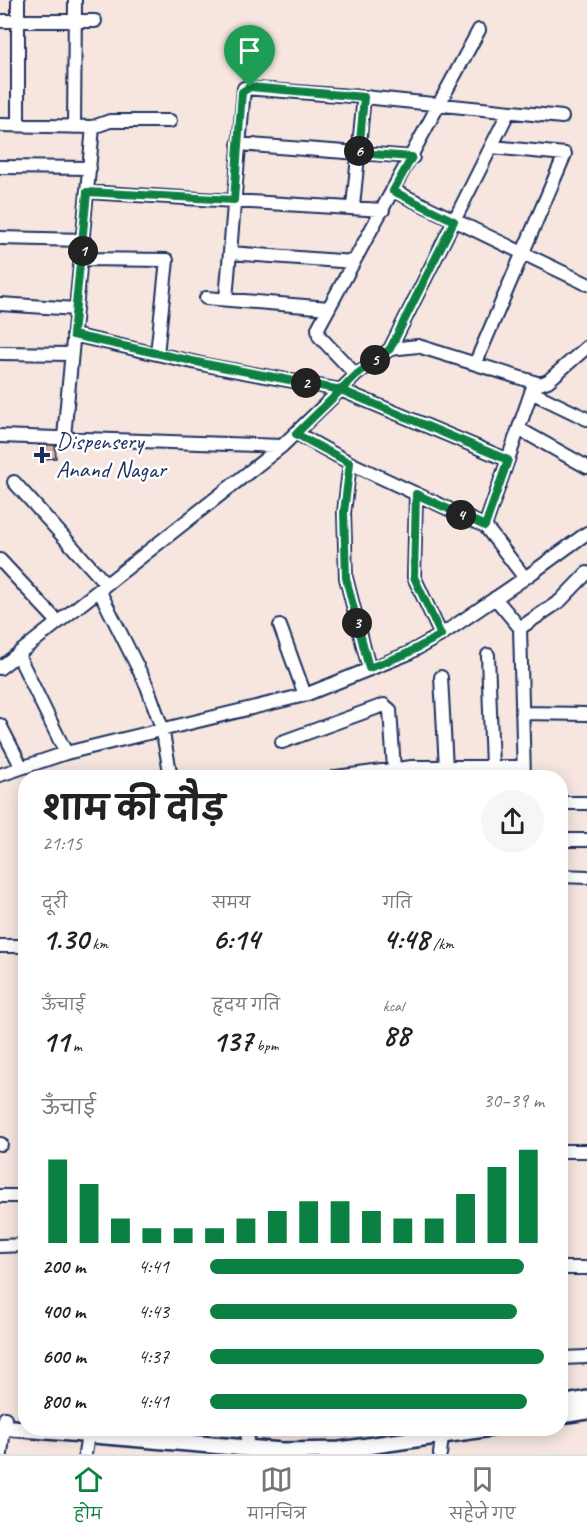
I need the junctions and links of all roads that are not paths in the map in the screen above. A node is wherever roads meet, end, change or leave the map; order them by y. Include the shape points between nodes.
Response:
1 (18, 0) edge
2 (75, 0) edge
3 (0, 21) edge
4 (18, 21) junction
5 (75, 21) junction
6 (95, 21) dead end
7 (479, 30) dead end
8 (364, 97) junction
9 (437, 106) junction
10 (508, 113) junction
11 (562, 117) dead end
12 (170, 120) dead end
13 (0, 125) edge
14 (18, 125) junction
15 (74, 127) junction
16 (93, 127) junction
17 (238, 144) junction
18 (492, 147) junction
19 (359, 153) junction
20 (412, 157) junction
21 (0, 167) edge
22 (90, 168) junction
23 (393, 191) junction
24 (87, 192) junction
25 (234, 200) junction
26 (353, 206) junction
27 (383, 210) junction
28 (454, 221) junction
29 (0, 238) edge
30 (84, 240) junction
31 (230, 253) junction
32 (522, 253) junction
33 (82, 260) junction
34 (354, 262) junction
35 (587, 284) edge
36 (206, 298) dead end
37 (226, 299) junction
38 (0, 304) edge
39 (329, 308) junction
40 (76, 309) junction
41 (73, 335) junction
42 (587, 347) edge
43 (390, 349) junction
44 (0, 353) edge
45 (70, 354) junction
46 (157, 354) junction
47 (476, 362) junction
48 (356, 375) junction
49 (533, 388) junction
50 (341, 390) junction
51 (587, 419) edge
52 (519, 429) junction
53 (296, 434) junction
54 (0, 436) edge
55 (64, 437) junction
56 (282, 446) junction
57 (508, 460) junction
58 (350, 463) junction
59 (587, 467) edge
60 (15, 482) dead end
61 (416, 494) junction
62 (485, 526) junction
63 (587, 533) edge
64 (0, 560) edge
65 (587, 573) edge
66 (525, 578) junction
67 (103, 587) junction
68 (495, 598) junction
69 (58, 622) junction
70 (280, 626) dead end
71 (520, 628) junction
72 (441, 635) junction
73 (18, 655) junction
74 (488, 655) dead end
75 (1, 666) edge
76 (369, 668) junction
77 (441, 677) dead end
78 (305, 695) junction
79 (522, 713) junction
80 (587, 714) edge
81 (0, 725) edge
82 (162, 728) junction
83 (282, 741) dead end
84 (66, 753) junction
85 (21, 766) junction
86 (492, 767) junction
87 (447, 768) junction
88 (393, 769) junction
89 (170, 770) edge
90 (386, 770) edge
91 (511, 770) edge
92 (523, 770) edge
93 (0, 775) edge
94 (568, 803) edge
95 (587, 804) edge
96 (568, 840) edge
97 (587, 840) edge
98 (568, 876) edge
99 (587, 877) edge
100 (0, 946) edge
101 (18, 946) edge
102 (568, 1151) edge
103 (587, 1151) edge
104 (0, 1196) edge
105 (18, 1196) edge
106 (18, 1245) edge
107 (0, 1246) edge
108 (568, 1268) edge
109 (587, 1268) edge
110 (587, 1357) edge
111 (568, 1358) edge
112 (587, 1400) edge
113 (568, 1403) edge
114 (587, 1411) edge
115 (568, 1414) edge
116 (18, 1421) edge
117 (3, 1423) edge
118 (18, 1425) edge
119 (87, 1436) edge
120 (136, 1436) edge
121 (255, 1436) edge
122 (386, 1436) edge
123 (440, 1436) edge
124 (282, 1448) edge
125 (1, 1454) edge
126 (85, 1454) edge
127 (440, 1454) edge

1 - 4 street
2 - 5 street
3 - 4 street
4 - 5 street
4 - 14 street
5 - 6 street
5 - 15 street
7 - 9 street
8 - 9 street
8 - 17 street via 244,88
8 - 19 street
9 - 10 street
9 - 20 street
10 - 11 street
10 - 18 street
12 - 16 street via 110,121
13 - 14 street
14 - 15 street
15 - 16 street
16 - 22 street
17 - 19 street
17 - 25 street
18 - 28 street
18 - 32 street via 565,154
19 - 20 street
19 - 26 street
20 - 23 street
21 - 22 street
22 - 24 street
23 - 27 street
23 - 28 street
24 - 25 street
24 - 30 street
25 - 26 street
25 - 31 street
26 - 27 street
27 - 34 street
28 - 32 street
28 - 43 street
29 - 30 street
30 - 33 street
31 - 34 street
31 - 37 street
32 - 35 street
32 - 47 street
33 - 40 street
33 - 46 street via 167,260
34 - 39 street
36 - 37 street
37 - 39 street
38 - 40 street
39 - 48 street via 318,328 319,336
40 - 41 street
41 - 45 street
41 - 46 street
42 - 49 street via 548,381
43 - 47 street via 418,346
43 - 48 street
44 - 45 street
45 - 55 street
46 - 50 street
47 - 49 street
48 - 50 street
49 - 51 street
49 - 52 street
50 - 53 street
50 - 57 street
52 - 57 street
52 - 59 street
53 - 56 street
53 - 58 street
54 - 55 street
55 - 56 street
56 - 67 street
57 - 62 street
58 - 61 street
58 - 76 street via 344,512 346,578
60 - 67 street
61 - 62 street
61 - 72 street via 414,577
62 - 66 street
63 - 66 street
64 - 69 street
65 - 71 street via 560,601
66 - 68 street
67 - 69 street
67 - 82 street
68 - 71 street
68 - 72 street
69 - 73 street
70 - 78 street
71 - 79 street
72 - 76 street
73 - 75 street
73 - 84 street
74 - 86 street
76 - 78 street
77 - 87 street
78 - 82 street
79 - 80 street
79 - 92 street
81 - 85 street
82 - 84 street
82 - 89 street
83 - 88 street via 384,705 390,710
84 - 85 street
85 - 93 street
86 - 87 street
86 - 91 street
87 - 88 street
88 - 90 street
94 - 95 street
96 - 97 street
98 - 99 street
100 - 101 street
102 - 103 street
104 - 105 street
106 - 107 street
108 - 109 street
110 - 111 street
112 - 113 main road
114 - 115 main road
116 - 117 main road
117 - 118 main road
117 - 125 street
119 - 126 street
120 - 124 main road
121 - 124 main road
122 - 124 main road
123 - 127 street

